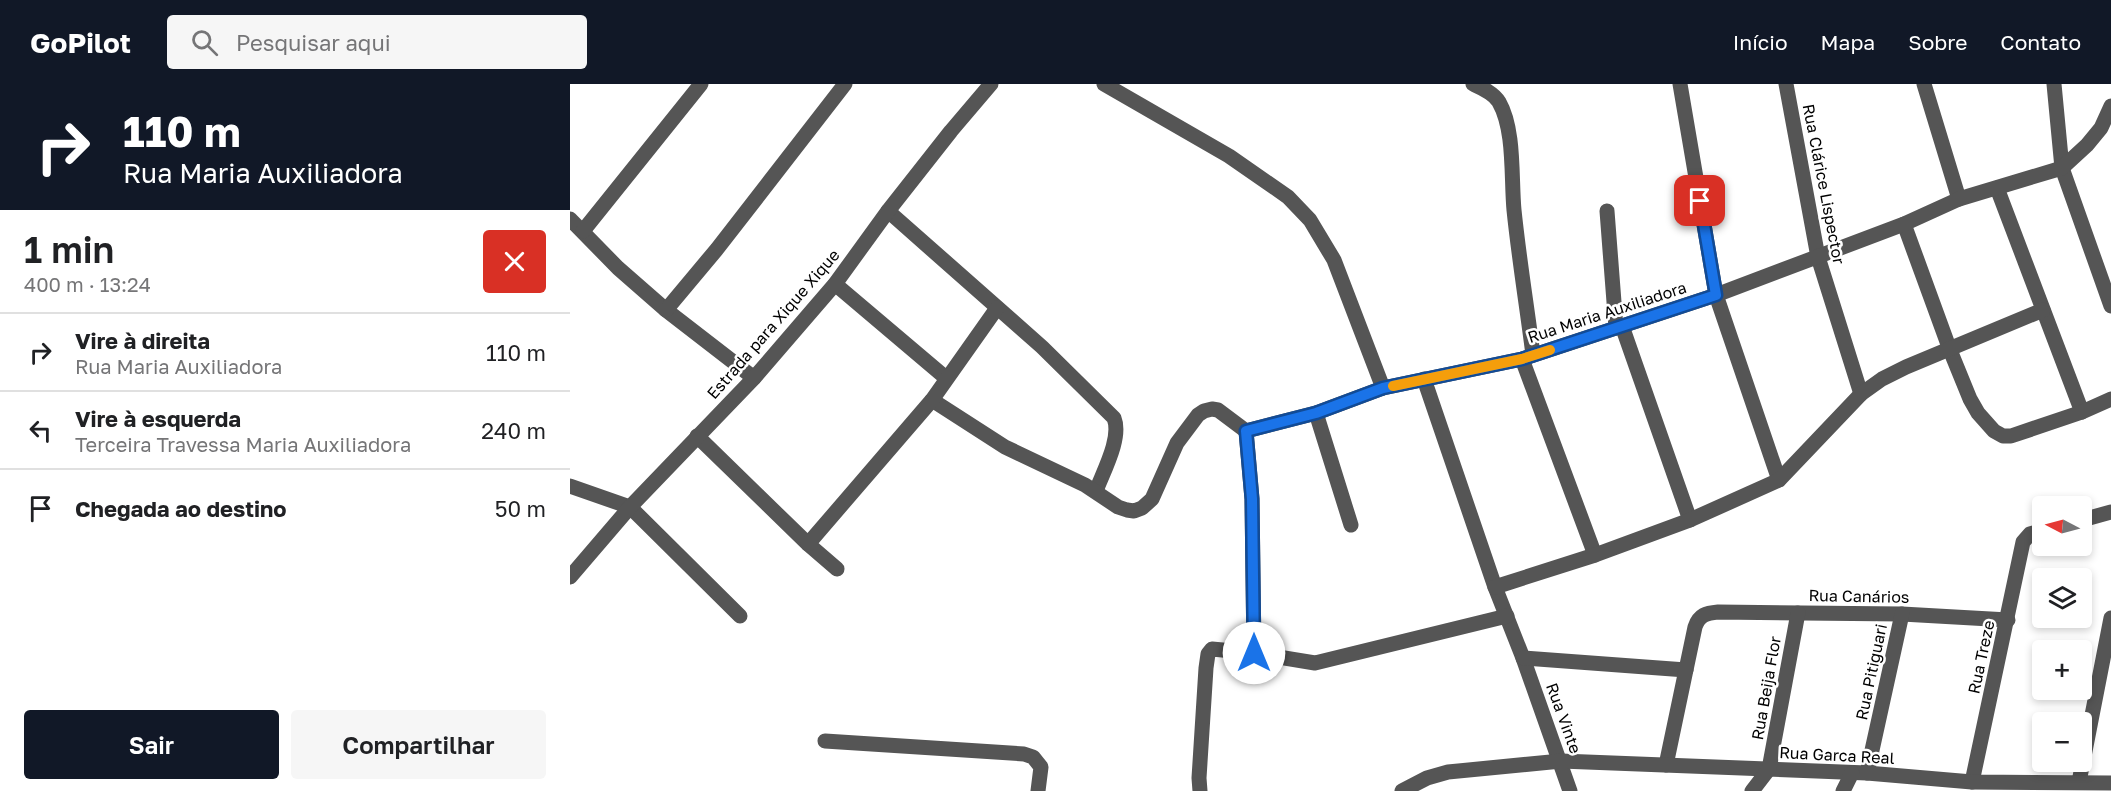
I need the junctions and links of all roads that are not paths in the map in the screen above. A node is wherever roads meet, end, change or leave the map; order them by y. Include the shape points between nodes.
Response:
1 (701, 84) edge
2 (845, 84) edge
3 (992, 84) edge
4 (1104, 84) edge
5 (1473, 84) edge
6 (1680, 84) edge
7 (1786, 84) edge
8 (1924, 84) edge
9 (2054, 84) edge
10 (2111, 106) edge
11 (2062, 168) junction
12 (1997, 188) junction
13 (1959, 199) junction
14 (888, 211) junction
15 (1607, 211) dead end
16 (570, 219) edge
17 (1905, 224) junction
18 (583, 231) junction
19 (1818, 257) junction
20 (835, 284) junction
21 (1716, 295) junction
22 (2111, 306) edge
23 (997, 308) junction
24 (666, 310) junction
25 (2043, 310) junction
26 (1619, 327) junction
27 (1950, 350) junction
28 (1527, 357) junction
29 (754, 378) junction
30 (946, 378) junction
31 (1424, 379) junction
32 (1383, 388) junction
33 (1862, 393) junction
34 (2111, 399) edge
35 (932, 400) junction
36 (2082, 412) junction
37 (1316, 413) junction
38 (1246, 431) junction
39 (697, 436) junction
40 (1779, 480) junction
41 (570, 486) edge
42 (1096, 491) junction
43 (630, 507) junction
44 (2111, 512) edge
45 (2092, 517) edge
46 (1690, 520) junction
47 (1352, 525) dead end
48 (2032, 533) edge
49 (808, 544) junction
50 (1595, 555) junction
51 (837, 569) dead end
52 (570, 577) edge
53 (1495, 587) junction
54 (1798, 613) junction
55 (1902, 614) junction
56 (740, 616) dead end
57 (1508, 616) junction
58 (2111, 618) edge
59 (2008, 620) junction
60 (1254, 653) junction
61 (1523, 658) junction
62 (1686, 670) junction
63 (825, 741) dead end
64 (1561, 761) junction
65 (1666, 765) junction
66 (1769, 769) junction
67 (1859, 773) junction
68 (2079, 782) junction
69 (2111, 783) edge
70 (1967, 786) edge
71 (1038, 791) edge
72 (1200, 791) edge
73 (1402, 791) edge
74 (1570, 791) edge
75 (1752, 791) edge
76 (1843, 791) edge

1 - 18 street
2 - 24 street
3 - 14 street, Estrada para Xique Xique
4 - 32 street via 1229,156 1288,197 1310,220 1334,260
5 - 28 street via 1498,100 1508,133
6 - 21 street
7 - 19 street, Rua Clárice Lispector
8 - 13 street
9 - 11 street
10 - 11 street via 2101,128
11 - 12 street, Rua Maria Auxiliadora
11 - 22 street
12 - 13 street, Rua Maria Auxiliadora
12 - 25 street
13 - 17 street, Rua Maria Auxiliadora
14 - 20 street, Estrada para Xique Xique
14 - 23 street
15 - 26 street
16 - 18 street
17 - 19 street, Rua Maria Auxiliadora
17 - 27 street
18 - 24 street
19 - 21 street, Rua Maria Auxiliadora
19 - 33 street, Rua Clárice Lispector
20 - 29 street, Estrada para Xique Xique
20 - 30 street
21 - 26 street, Rua Maria Auxiliadora
21 - 40 street
23 - 30 street
23 - 42 street via 1114,418 1115,441
24 - 29 street
25 - 27 street
25 - 36 street
26 - 28 street, Rua Maria Auxiliadora
26 - 46 street
27 - 33 street via 1898,371
27 - 36 street via 1978,413 1999,434 2011,436
28 - 31 street, Rua Maria Auxiliadora
28 - 50 street
29 - 39 street, Estrada para Xique Xique
30 - 35 street
31 - 32 street, Rua Maria Auxiliadora
31 - 53 street, Rua Vinte
32 - 37 street, Rua Maria Auxiliadora
33 - 40 street
34 - 36 street
35 - 42 street via 1005,447
35 - 49 street
37 - 38 street, Rua Maria Auxiliadora
37 - 47 street
38 - 42 street via 1218,410 1204,411 1177,443 1152,499 1142,508 1134,511 1118,507
38 - 60 street via 1252,499
39 - 43 street, Estrada para Xique Xique
39 - 49 street
40 - 46 street
41 - 43 street
43 - 52 street, Estrada para Xique Xique
43 - 56 street
44 - 45 street
46 - 50 street
48 - 59 street, Rua Treze via 2024,540
49 - 51 street
50 - 53 street
53 - 57 street, Rua Vinte
54 - 55 street, Rua Canários
54 - 62 street, Rua Canários via 1709,612 1697,621
54 - 66 street, Rua Beija Flor
55 - 59 street, Rua Canários
55 - 67 street, Rua Pitiguari
57 - 60 street via 1315,663
57 - 61 street, Rua Vinte
58 - 68 street
59 - 70 street, Rua Treze
60 - 72 street via 1212,649 1208,654
61 - 62 street
61 - 64 street, Rua Vinte
62 - 65 street
63 - 71 street via 1024,754 1033,757 1041,767
64 - 65 street, Rua Garca Real
64 - 73 street, Rua Garca Real via 1448,772
64 - 74 street, Rua Vinte
65 - 66 street, Rua Garca Real
66 - 67 street, Rua Garca Real
66 - 75 street
67 - 70 street, Rua Garca Real
67 - 76 street, Rua Pitiguari
68 - 69 street, Rua Garca Real
68 - 70 street, Rua Garca Real

